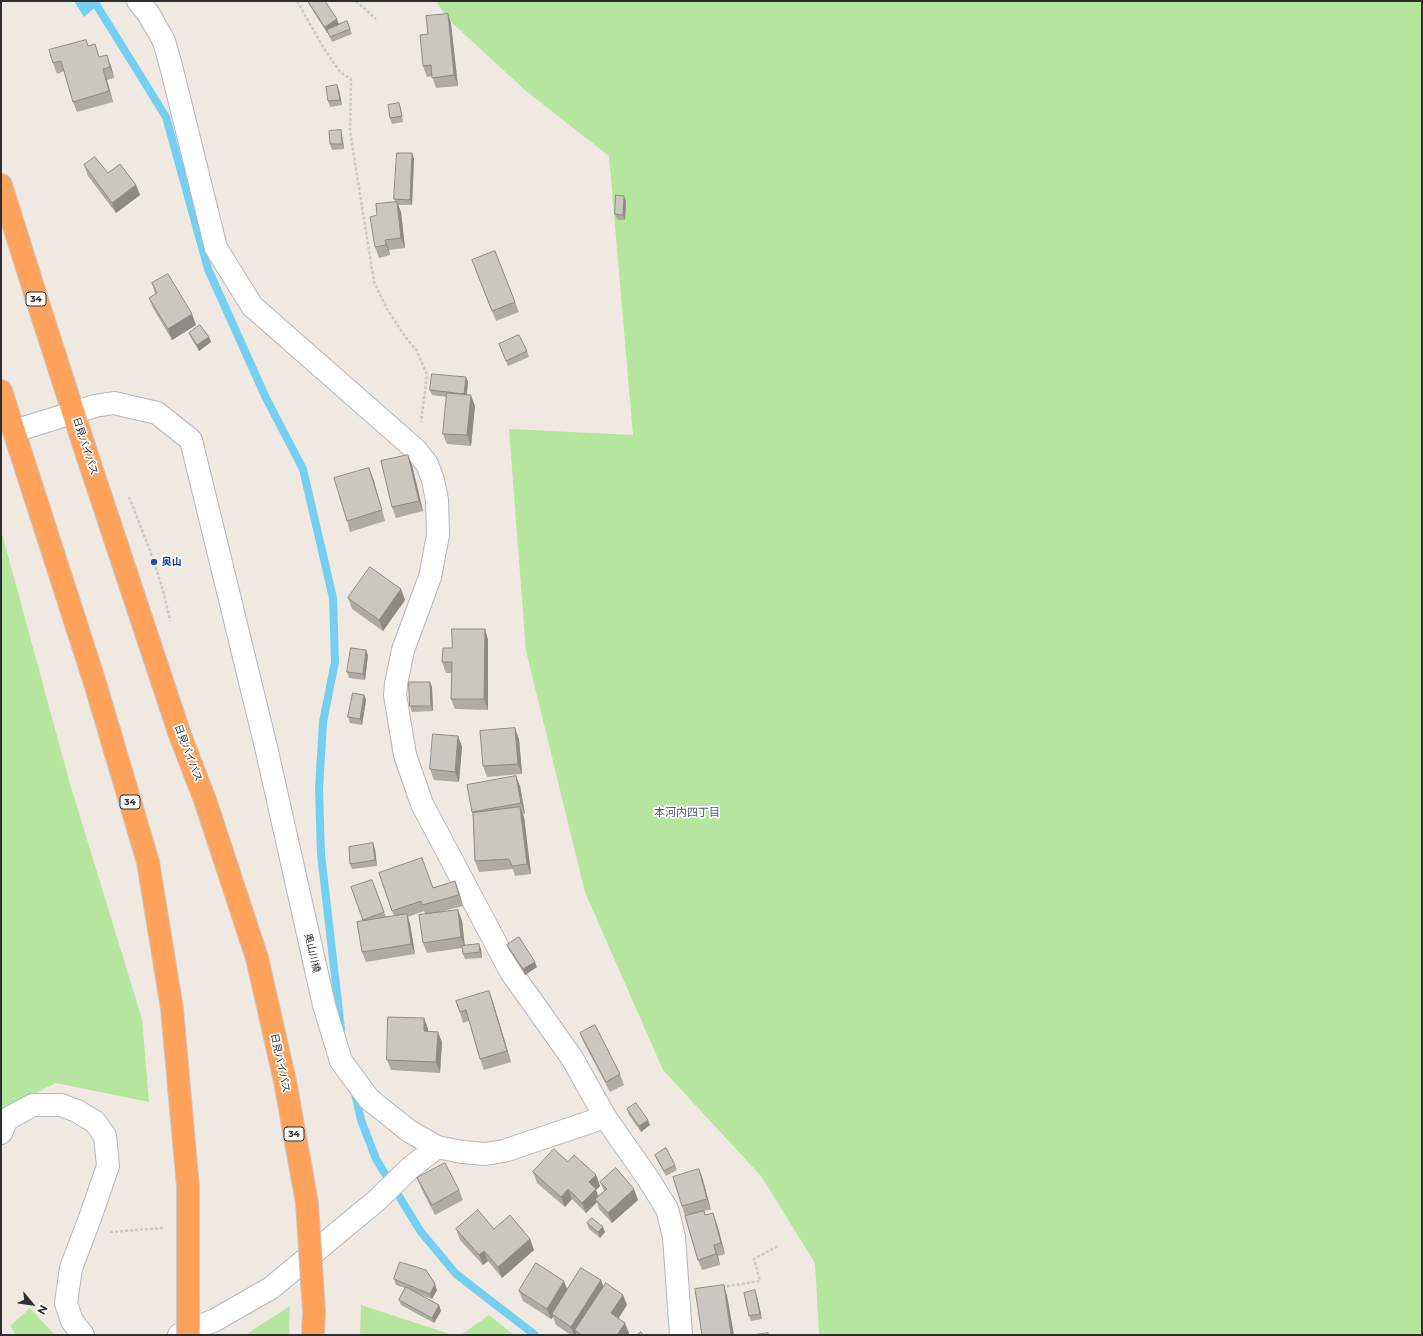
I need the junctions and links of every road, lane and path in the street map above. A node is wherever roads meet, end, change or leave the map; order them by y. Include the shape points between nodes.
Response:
1 (138, 1) edge
2 (297, 1) edge
3 (356, 1) edge
4 (376, 18) dead end
5 (1, 185) edge
6 (1, 391) edge
7 (74, 412) junction
8 (14, 430) junction
9 (416, 450) junction
10 (605, 1117) junction
11 (1, 1133) edge
12 (437, 1147) junction
13 (167, 1228) dead end
14 (84, 1234) junction
15 (778, 1246) dead end
16 (715, 1288) edge
17 (83, 1335) edge
18 (179, 1335) edge
19 (188, 1335) edge
20 (313, 1335) edge
21 (681, 1335) edge

1 - 9 street via 164,41 216,248 252,306
2 - 9 path via 340,72 351,79 350,131 374,282 387,309 417,351 426,375
3 - 4 path
5 - 7 highway, 日見バイパス / 34
6 - 8 highway, 34
7 - 8 street, 奥山川橋
7 - 12 street, 奥山川橋 via 114,403 157,414 192,440 266,747 324,1004 341,1061 369,1099 409,1131
7 - 20 highway, 日見バイパス / 34, bridge via 180,735 206,800 256,958 285,1081 307,1203 314,1312
8 - 19 highway, 34, bridge via 95,683 148,862 172,1008 188,1187
9 - 10 street via 427,464 433,480 437,500 438,535 430,577 403,650 396,684 395,696 405,755 422,804 511,972 572,1058
10 - 12 street, 奥山川橋 via 504,1151 484,1154
10 - 21 street via 667,1209 674,1237
11 - 14 street via 7,1119 33,1105 61,1105 95,1122 105,1136 108,1166
12 - 18 street via 271,1288 215,1320
13 - 14 path
14 - 17 street via 71,1268 66,1303 72,1321
15 - 16 path via 754,1259 760,1281

